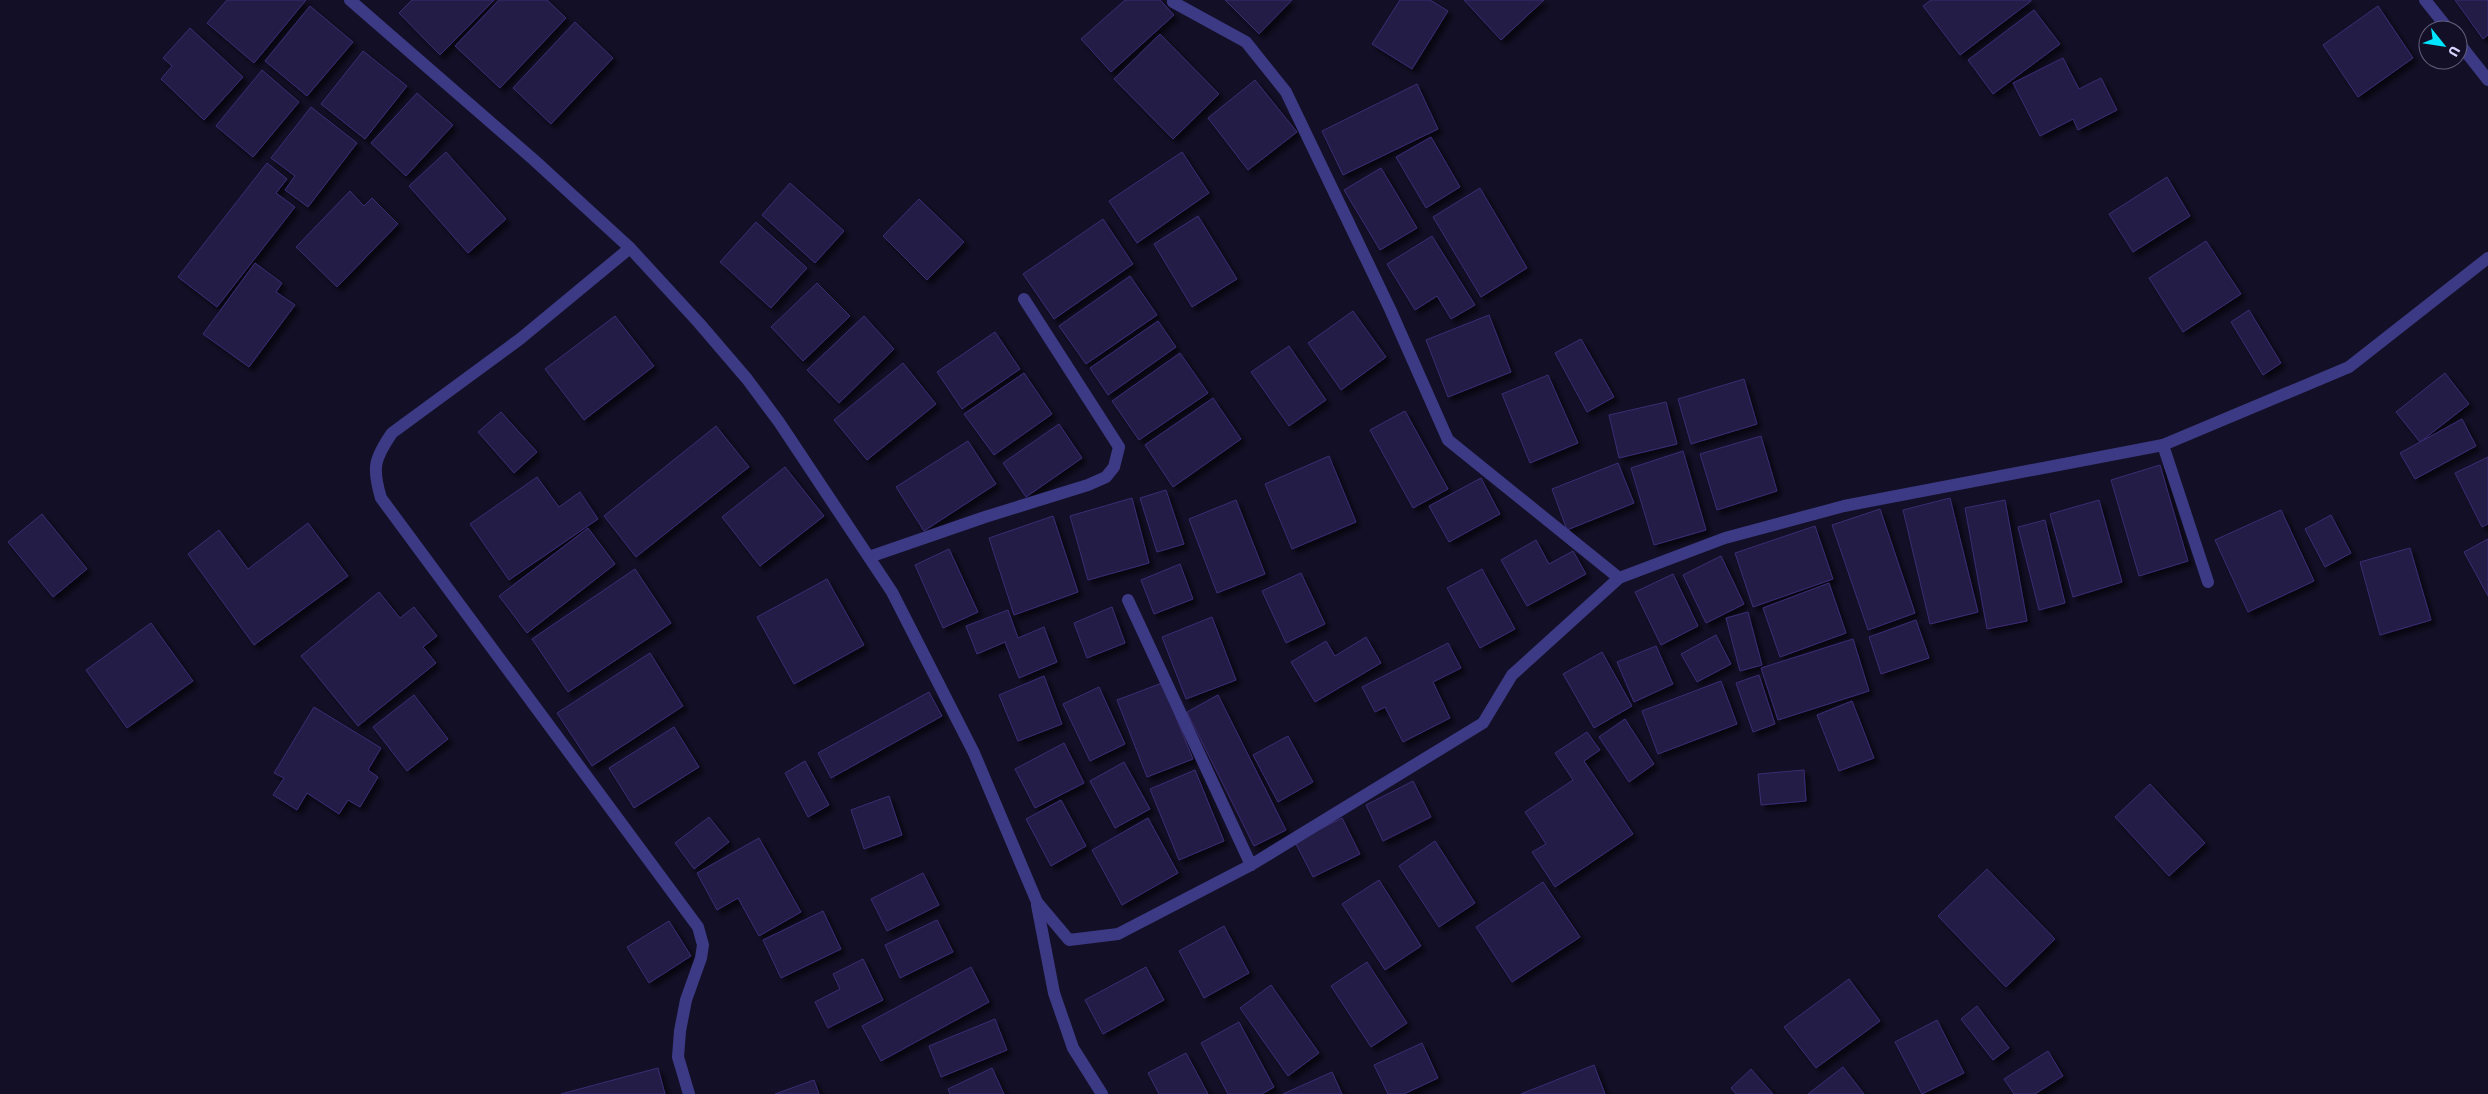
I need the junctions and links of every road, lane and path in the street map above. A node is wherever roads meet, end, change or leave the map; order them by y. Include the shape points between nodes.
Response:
1 (350, 0) edge
2 (1173, 0) edge
3 (2425, 0) edge
4 (2441, 20) edge
5 (2468, 55) edge
6 (2488, 80) edge
7 (630, 248) junction
8 (2488, 258) edge
9 (1024, 299) dead end
10 (2163, 445) junction
11 (869, 557) junction
12 (1619, 578) junction
13 (2208, 582) dead end
14 (1128, 600) dead end
15 (1251, 865) junction
16 (1037, 902) junction
17 (689, 1094) edge
18 (1102, 1094) edge

1 - 7 street
2 - 12 street via 1246,42 1286,92 1390,309 1448,440
3 - 4 street
5 - 6 street
7 - 11 street via 747,379
7 - 17 street via 520,339 392,433 378,452 374,474 381,498 698,927 703,945 702,958 686,1000 678,1057
8 - 10 street via 2349,367
9 - 11 street via 1119,447 1114,468 1088,485
10 - 12 street via 1844,506 1725,538
10 - 13 street
11 - 16 street via 892,592 974,753
12 - 15 street via 1512,675 1482,723
14 - 15 street
15 - 16 street via 1118,934 1069,940
16 - 18 street via 1054,993 1072,1048

